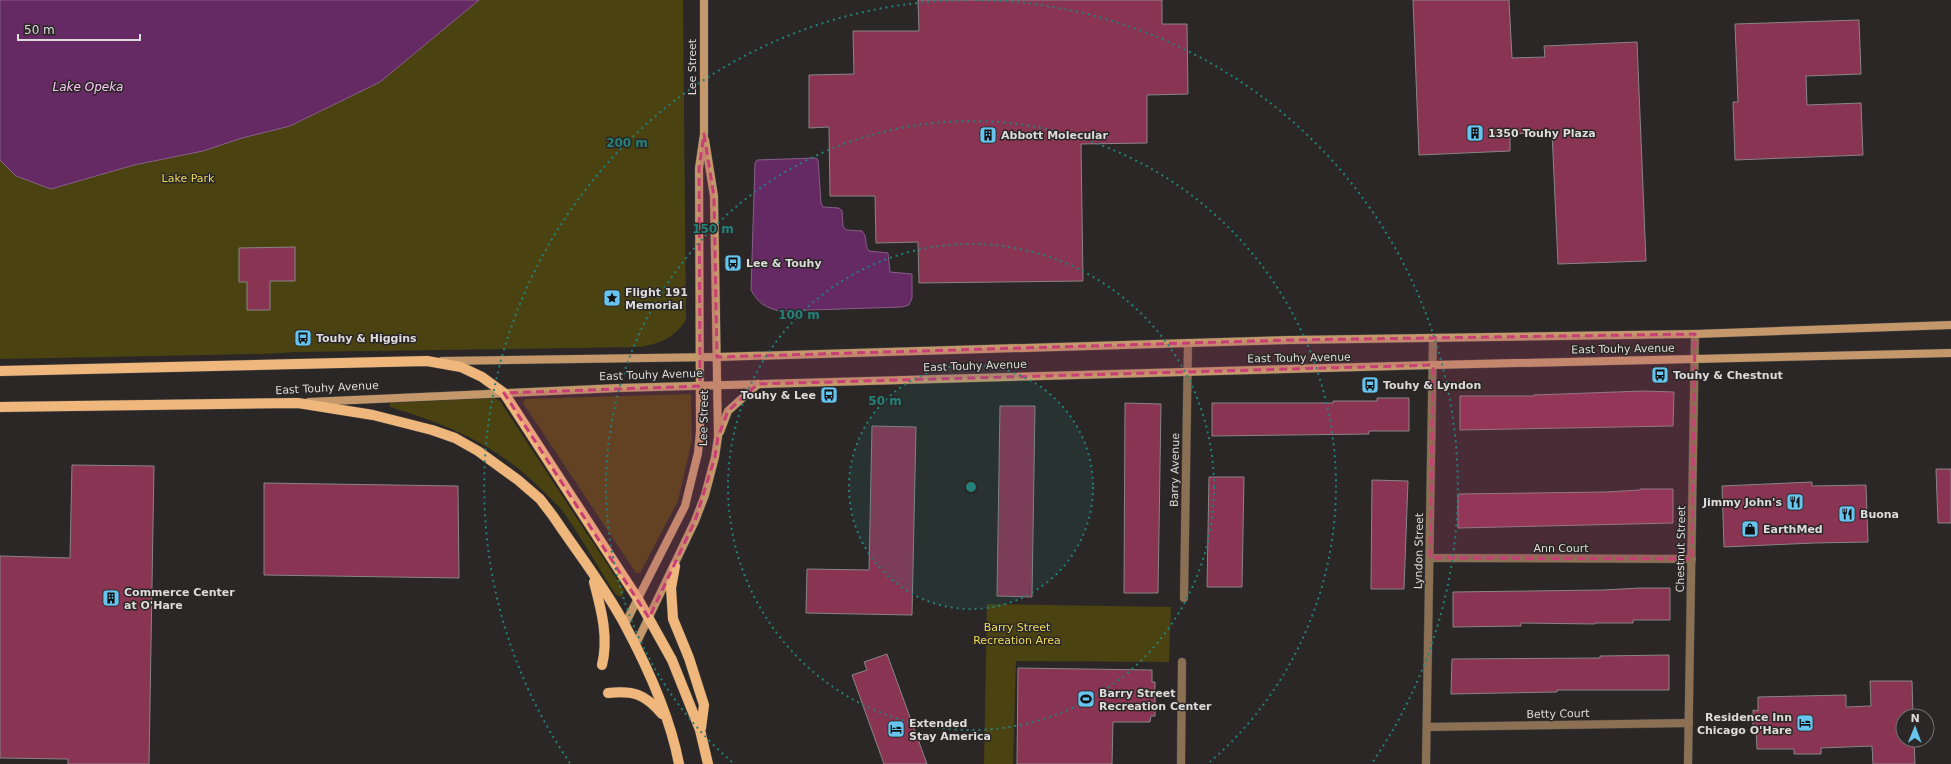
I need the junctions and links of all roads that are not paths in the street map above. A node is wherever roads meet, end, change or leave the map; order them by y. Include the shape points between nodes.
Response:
1 (704, 0) edge
2 (704, 134) junction
3 (1951, 324) edge
4 (1695, 334) junction
5 (1433, 338) junction
6 (1188, 343) junction
7 (1951, 353) edge
8 (717, 357) junction
9 (699, 358) junction
10 (1695, 359) junction
11 (427, 361) junction
12 (1433, 365) junction
13 (0, 371) edge
14 (1188, 372) junction
15 (758, 384) junction
16 (700, 386) junction
17 (717, 386) junction
18 (504, 393) junction
19 (298, 402) junction
20 (0, 407) edge
21 (718, 437) junction
22 (1430, 558) junction
23 (1692, 559) junction
24 (674, 566) junction
25 (591, 573) junction
26 (1184, 598) dead end
27 (638, 599) junction
28 (649, 618) junction
29 (625, 624) junction
30 (635, 646) junction
31 (1182, 662) dead end
32 (602, 665) dead end
33 (608, 693) dead end
34 (667, 719) junction
35 (1689, 723) junction
36 (1427, 727) junction
37 (700, 730) junction
38 (679, 764) edge
39 (708, 764) edge
40 (1181, 764) edge
41 (1426, 764) edge
42 (1688, 764) edge

1 - 2 main road, Lee Street
2 - 8 main road, Lee Street via 714,196
2 - 9 main road, Lee Street via 699,168
3 - 4 main road, East Touhy Avenue
4 - 5 main road, East Touhy Avenue
4 - 10 street, Chestnut Street
5 - 6 main road, East Touhy Avenue
5 - 12 street, Lyndon Street
6 - 8 main road, East Touhy Avenue
6 - 14 street, Barry Avenue
7 - 10 main road, East Touhy Avenue
8 - 9 main road, East Touhy Avenue
8 - 17 main road, Lee Street
9 - 11 main road, East Touhy Avenue
9 - 16 main road, Lee Street
10 - 12 main road, East Touhy Avenue
10 - 23 street, Chestnut Street
11 - 13 main road, East Touhy Avenue
11 - 18 main road via 461,367 482,376
12 - 14 main road, East Touhy Avenue
12 - 22 street, Lyndon Street
14 - 15 main road, East Touhy Avenue
14 - 26 street, Barry Avenue
15 - 17 main road, East Touhy Avenue
15 - 21 main road via 728,411
16 - 17 main road, East Touhy Avenue
16 - 18 main road, East Touhy Avenue
16 - 27 main road, Lee Street via 698,453 685,506
17 - 21 main road, Lee Street
18 - 19 main road, East Touhy Avenue
18 - 27 main road
19 - 20 main road, East Touhy Avenue
19 - 25 main road via 410,424 455,438 478,451 518,480 540,500
21 - 24 main road, Lee Street via 705,495
22 - 23 street, Ann Court
22 - 36 street, Lyndon Street
23 - 35 street, Chestnut Street
24 - 28 main road, Lee Street
24 - 37 main road via 671,588 673,619 704,705
25 - 29 main road
25 - 32 main road via 602,615 605,652
27 - 28 main road
27 - 29 main road, Lee Street
28 - 30 main road, Lee Street
28 - 37 main road via 672,660
29 - 30 main road
30 - 34 main road
31 - 40 street
33 - 34 main road via 622,691 640,695 652,702
34 - 38 main road
35 - 36 street, Betty Court
35 - 42 street, Chestnut Street
36 - 41 street, Lyndon Street
37 - 39 main road

